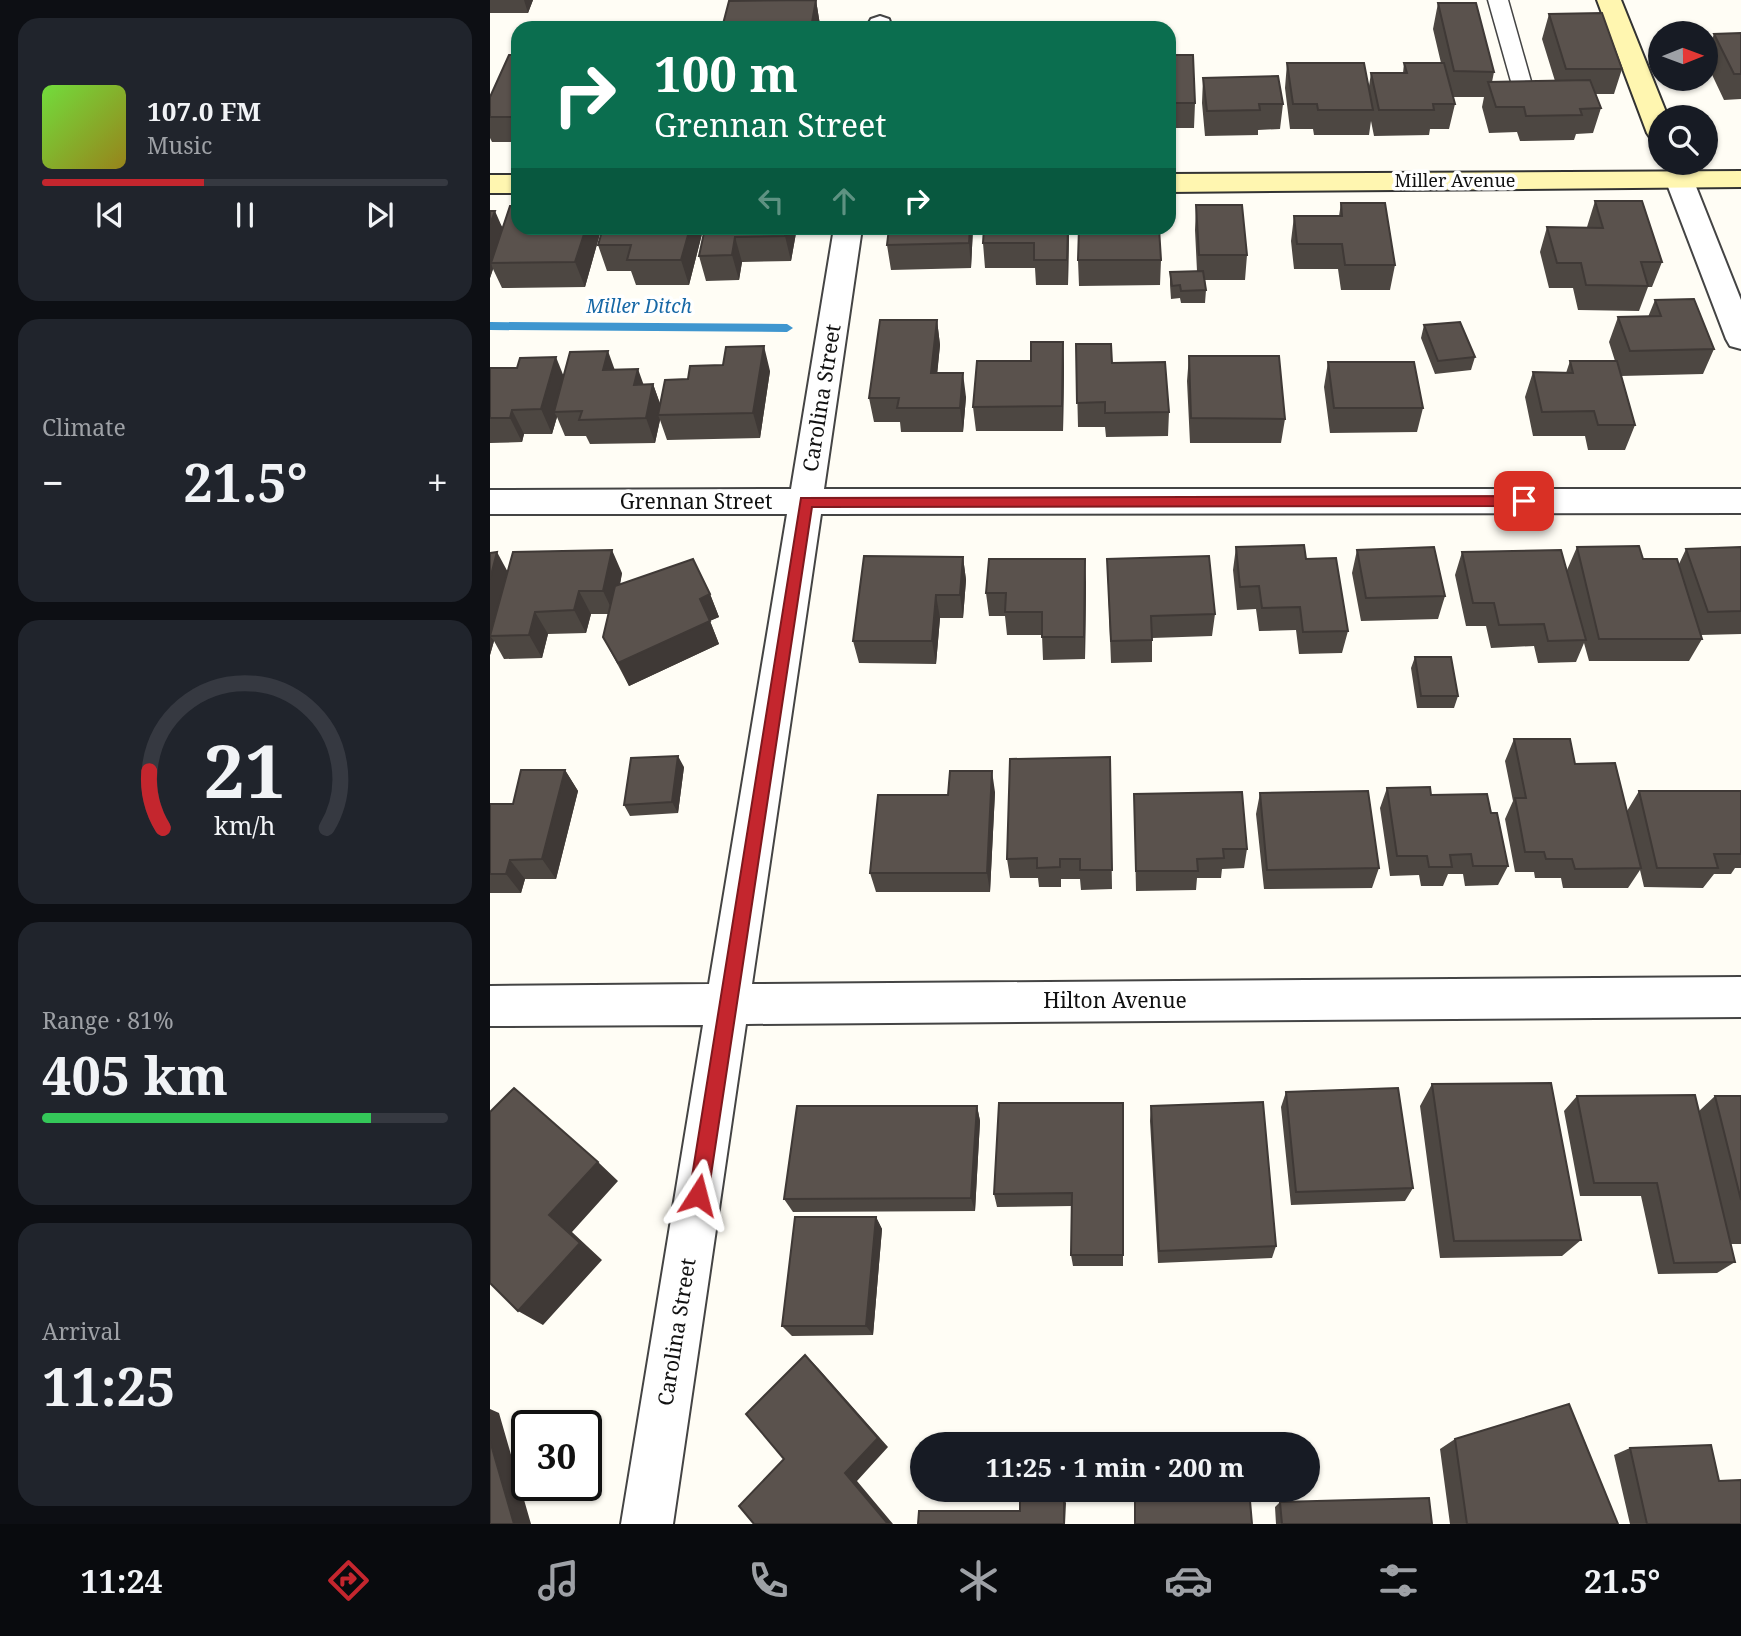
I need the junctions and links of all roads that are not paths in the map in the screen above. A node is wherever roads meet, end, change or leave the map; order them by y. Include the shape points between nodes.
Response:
1 (1498, 0) edge
2 (1609, 0) edge
3 (1524, 92) edge
4 (1650, 105) edge
5 (1648, 172) edge
6 (1678, 175) edge
7 (1708, 175) edge
8 (1741, 179) edge
9 (1176, 183) edge
10 (490, 184) edge
11 (511, 184) edge
12 (847, 235) edge
13 (1741, 339) edge
14 (1741, 500) edge
15 (490, 502) edge
16 (806, 502) junction
17 (1741, 997) edge
18 (728, 1003) junction
19 (490, 1006) edge
20 (648, 1524) edge

1 - 3 lane
2 - 4 street
5 - 9 street, Miller Avenue
6 - 13 street
7 - 8 street, Miller Avenue
10 - 11 street
12 - 16 street, Carolina Street
14 - 16 street, Grennan Street
15 - 16 street, Grennan Street
16 - 18 street, Carolina Street
17 - 18 street, Hilton Avenue
18 - 19 street, Hilton Avenue
18 - 20 street, Carolina Street

